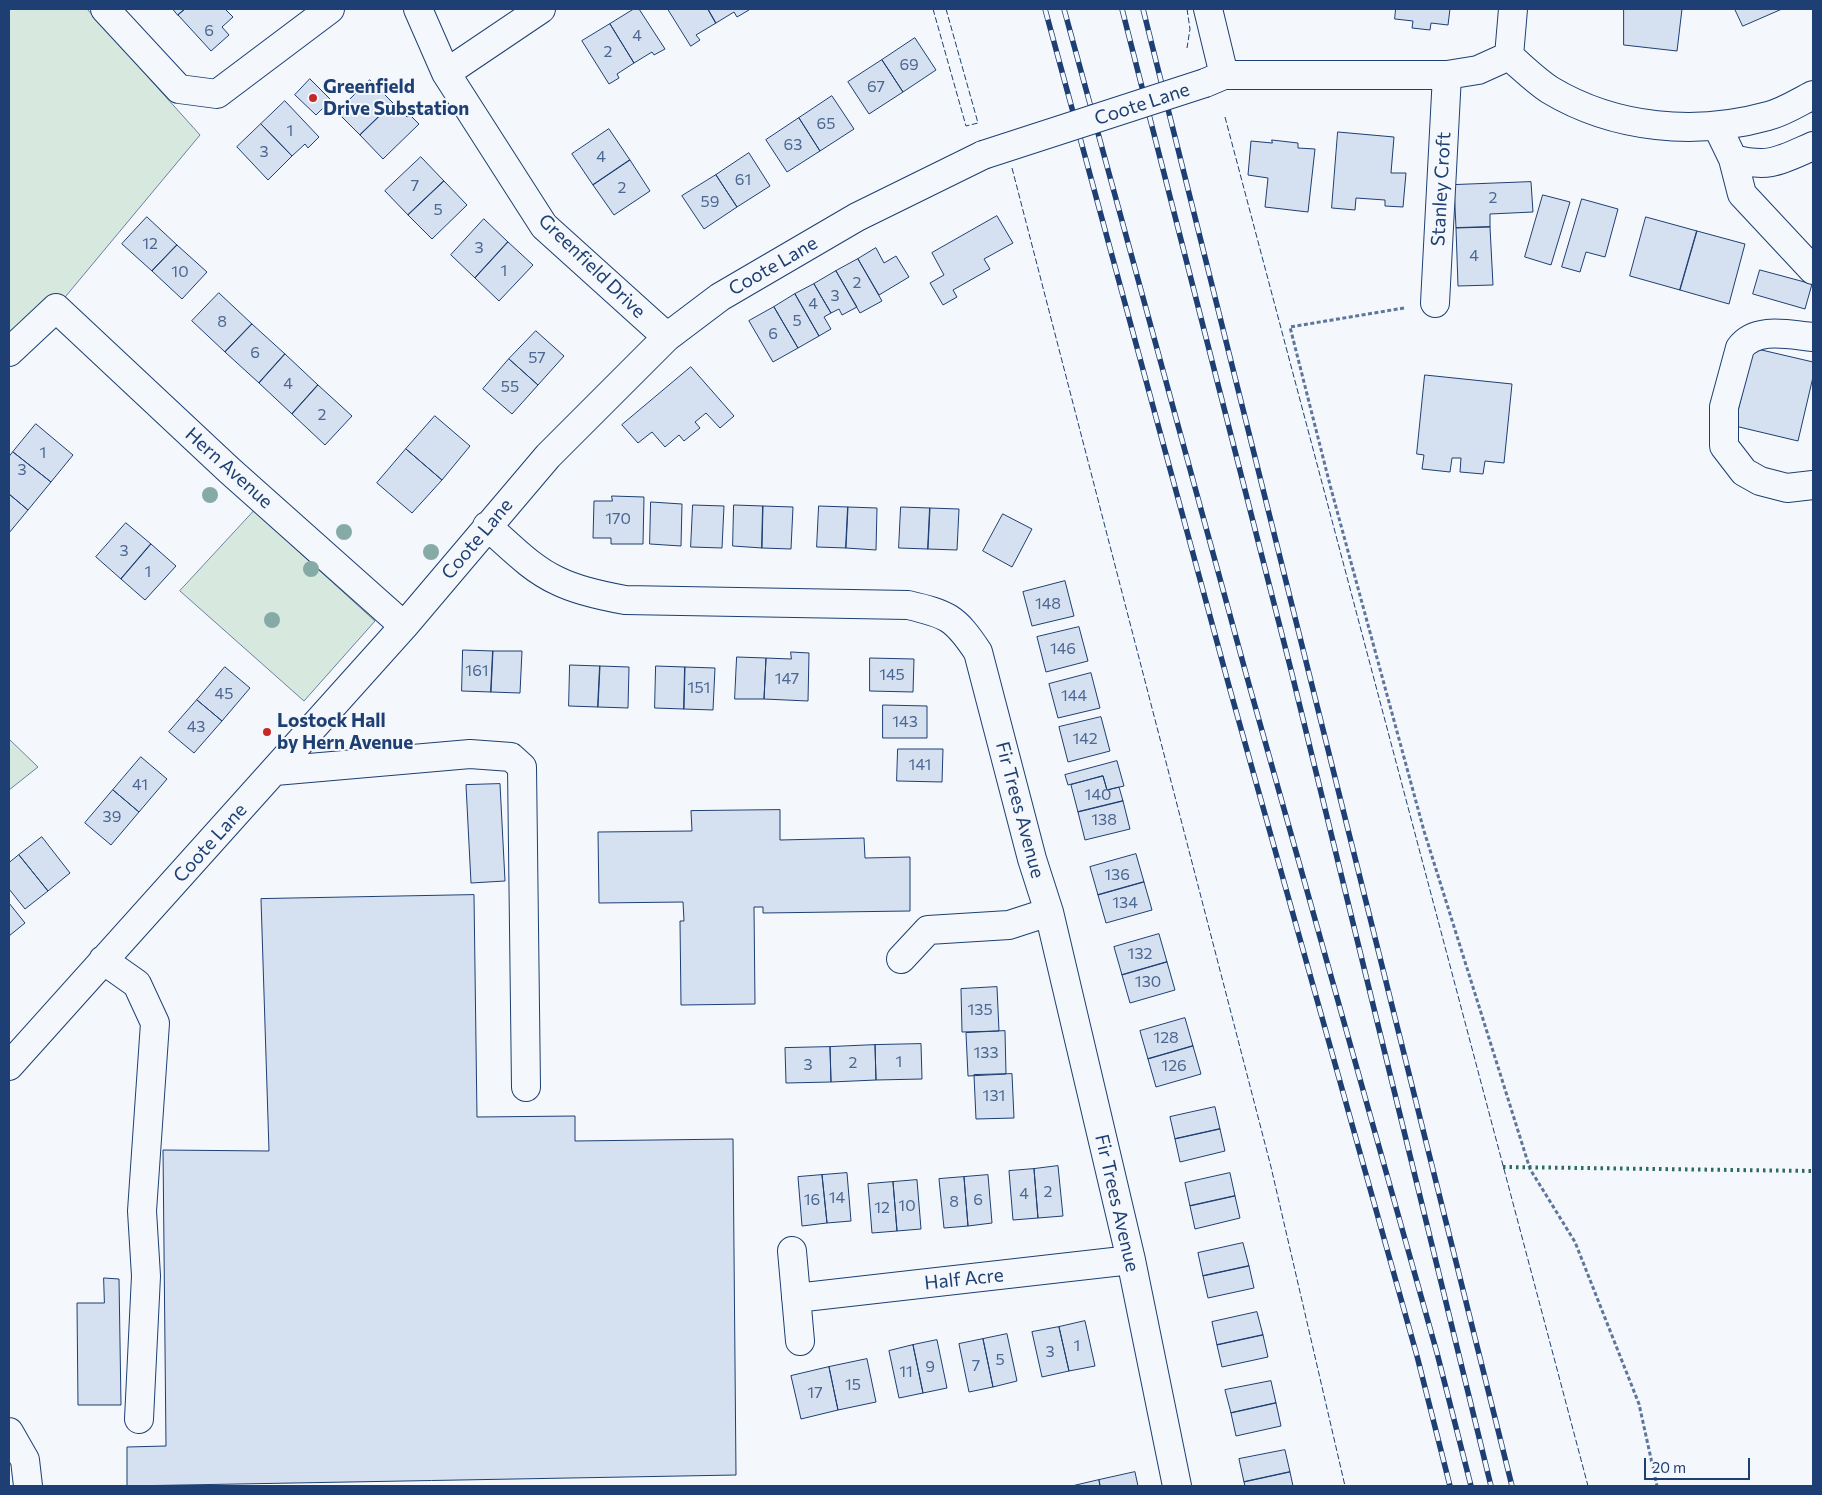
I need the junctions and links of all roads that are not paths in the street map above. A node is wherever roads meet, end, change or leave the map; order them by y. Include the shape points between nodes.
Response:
1 (105, 9) edge
2 (330, 9) edge
3 (418, 9) edge
4 (541, 9) edge
5 (1208, 9) edge
6 (1513, 9) edge
7 (1509, 56) junction
8 (446, 72) junction
9 (1447, 75) junction
10 (1214, 79) junction
11 (1813, 94) edge
12 (1716, 126) junction
13 (1813, 146) edge
14 (1733, 159) junction
15 (1811, 265) edge
16 (1435, 303) road end
17 (667, 337) junction
18 (1813, 337) edge
19 (9, 352) edge
20 (1813, 484) edge
21 (488, 526) junction
22 (404, 626) junction
23 (275, 771) junction
24 (1048, 912) junction
25 (902, 959) dead end
26 (103, 960) junction
27 (9, 1066) edge
28 (526, 1087) dead end
29 (792, 1251) dead end
30 (1131, 1260) junction
31 (796, 1298) junction
32 (800, 1341) dead end
33 (139, 1419) dead end
34 (9, 1432) edge
35 (28, 1486) edge
36 (1177, 1486) edge

1 - 2 street via 179,89 216,94
3 - 8 street, Greenfield Drive
4 - 8 street
5 - 10 street
6 - 7 street
7 - 9 street, Coote Lane via 1478,70
7 - 12 street via 1550,90 1600,113 1647,125
8 - 17 street, Greenfield Drive via 544,226
9 - 10 street, Coote Lane
9 - 16 street, Stanley Croft
10 - 17 street, Coote Lane, bridge via 983,156 857,217 720,297
11 - 12 street via 1770,116
12 - 14 street
13 - 14 street via 1774,163 1755,164
14 - 15 street via 1742,194
17 - 21 street, Coote Lane via 548,456
18 - 20 street via 1771,334 1746,340 1740,348 1724,407 1722,428 1724,446 1744,472 1760,481 1786,488
19 - 22 street, Hern Avenue via 56,308 229,470
21 - 22 street, Coote Lane
21 - 24 street, Fir Trees Avenue via 532,565 558,581 598,595 625,600 908,605 942,613 963,628 978,652
22 - 23 street, Coote Lane
23 - 26 street, Coote Lane
23 - 28 street via 470,754 511,757 522,767
24 - 25 street via 1008,925 928,930
24 - 30 street, Fir Trees Avenue
26 - 27 street, Coote Lane
26 - 33 street via 137,984 155,1022 142,1211 146,1276
29 - 31 street
30 - 31 street, Half Acre
30 - 36 street, Fir Trees Avenue
31 - 32 street
34 - 35 street via 25,1460

